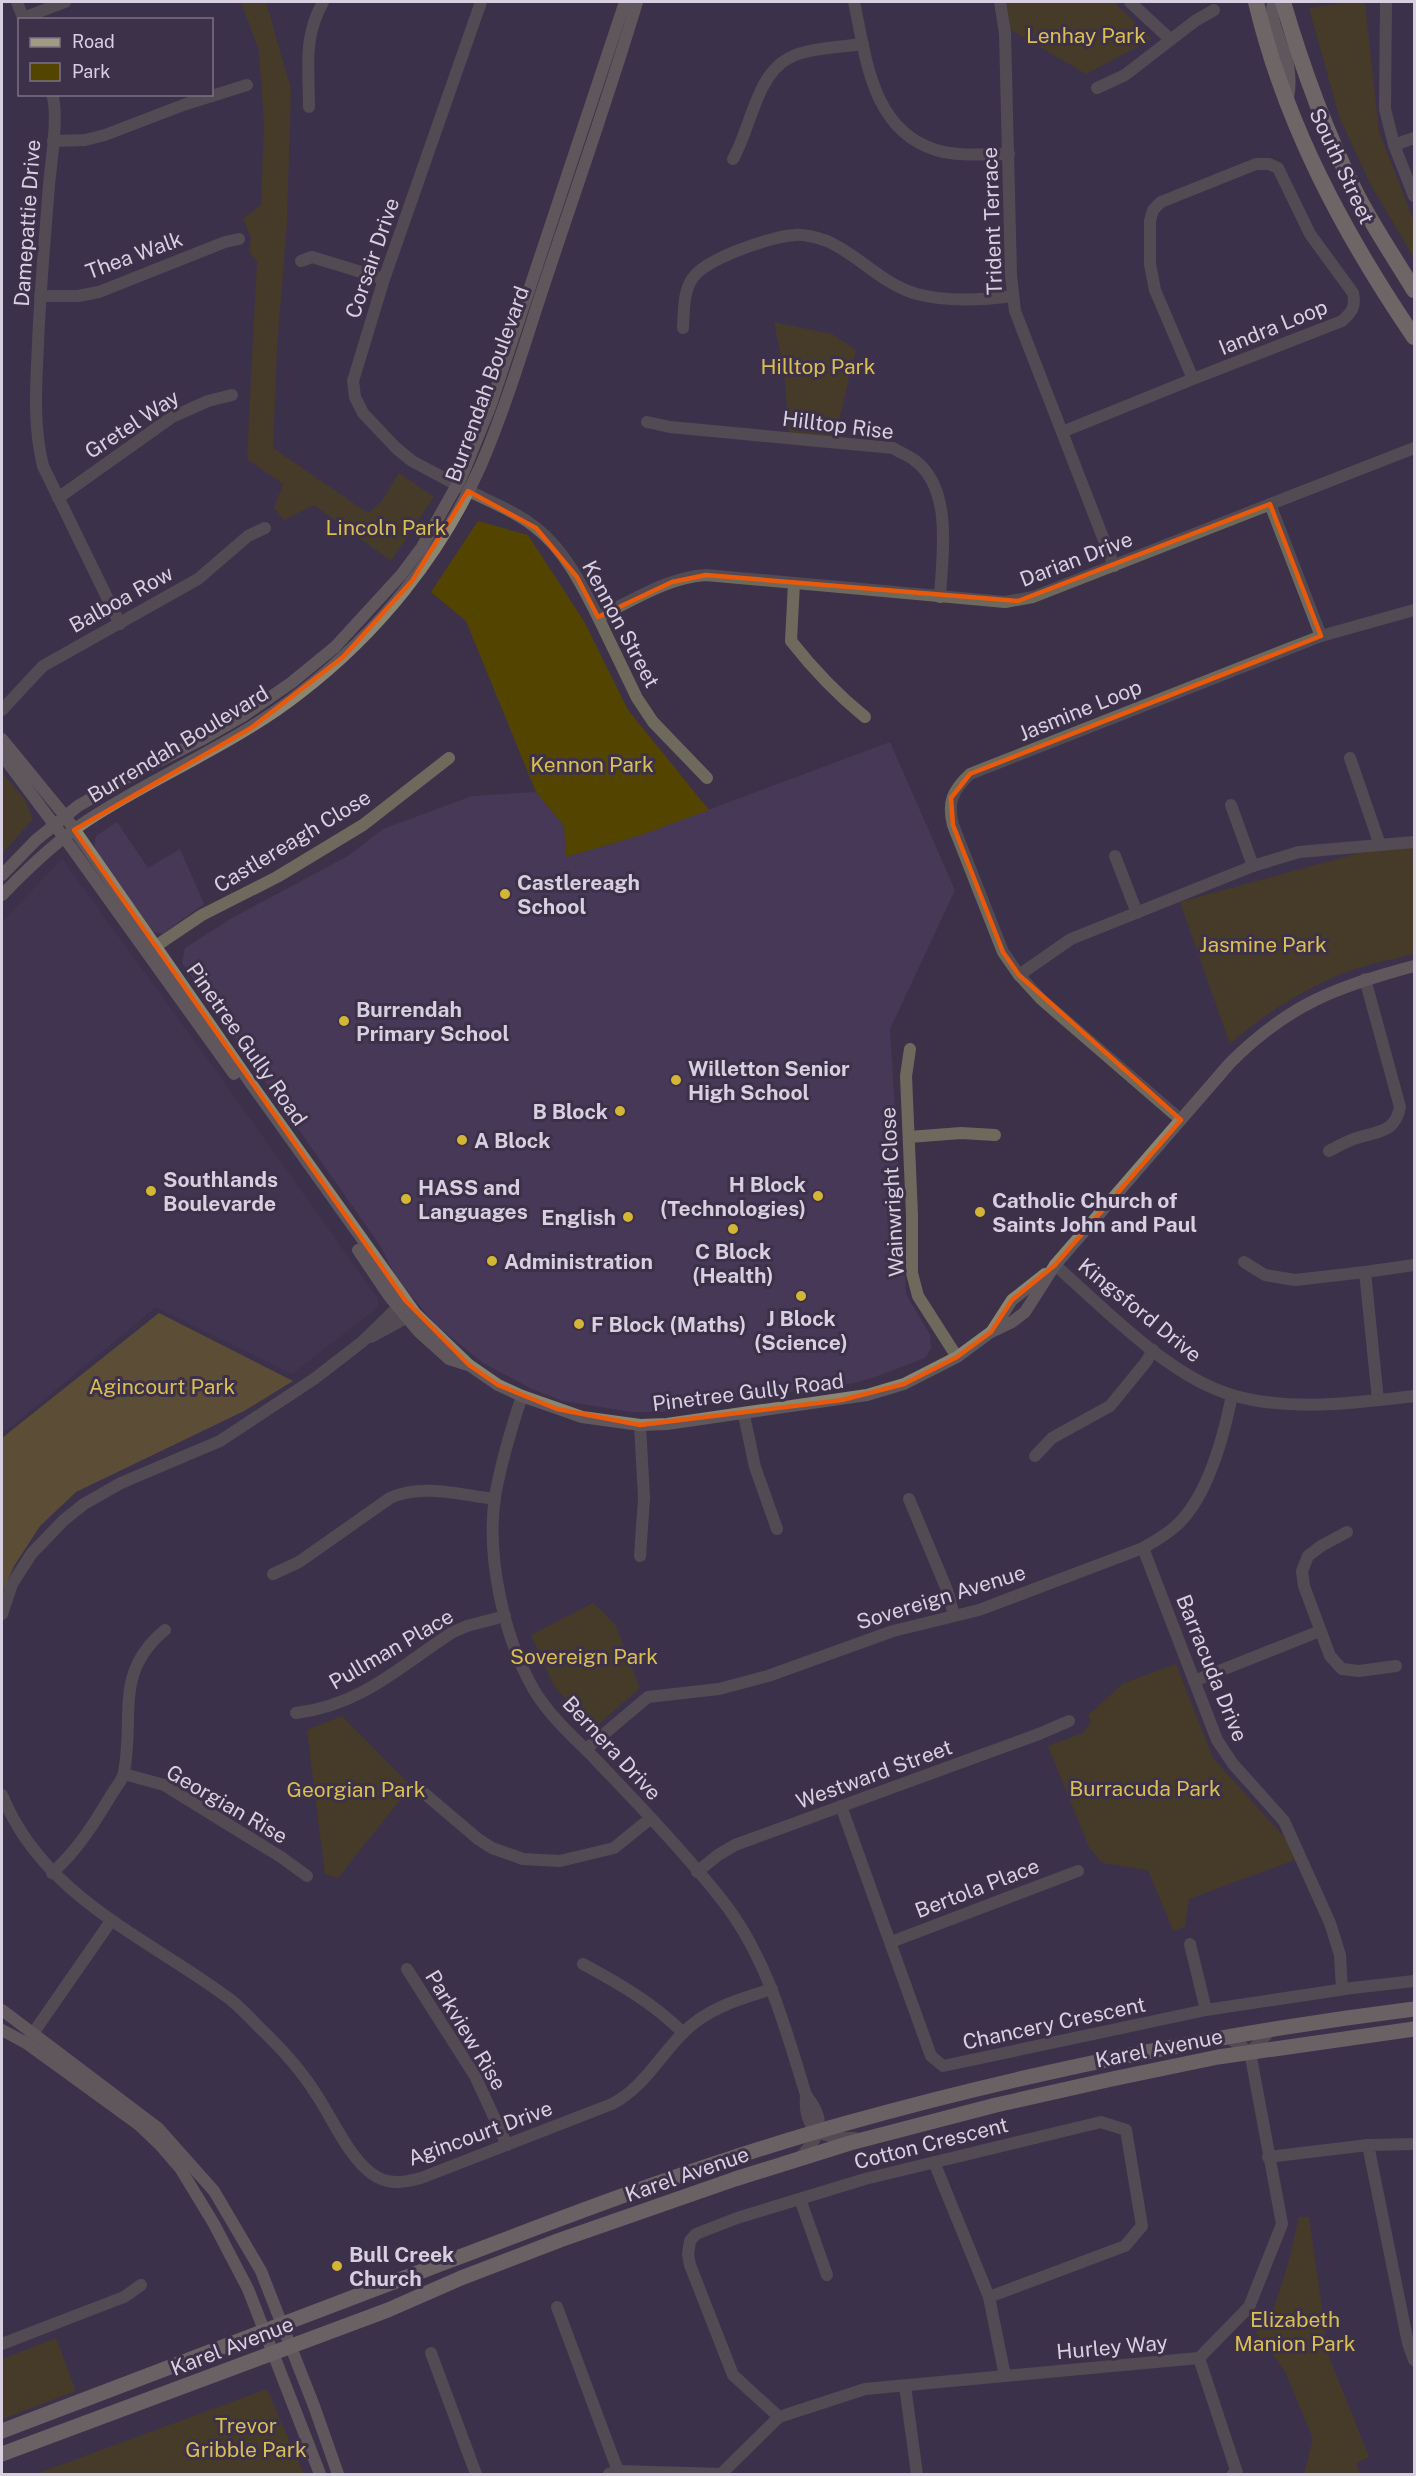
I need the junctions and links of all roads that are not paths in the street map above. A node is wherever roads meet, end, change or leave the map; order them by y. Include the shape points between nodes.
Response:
1 (17, 2) edge
2 (65, 2) edge
3 (323, 2) edge
4 (481, 2) edge
5 (625, 2) edge
6 (637, 2) edge
7 (854, 2) edge
8 (1000, 2) edge
9 (1130, 2) edge
10 (1256, 2) edge
11 (1273, 2) edge
12 (1283, 2) edge
13 (1376, 2) edge
14 (1386, 2) edge
15 (1214, 10) dead end
16 (24, 18) edge
17 (26, 18) edge
18 (1384, 19) junction
19 (1170, 39) junction
20 (863, 44) junction
21 (247, 85) dead end
22 (1097, 88) dead end
23 (53, 96) edge
24 (212, 96) edge
25 (213, 96) edge
26 (1288, 102) junction
27 (309, 107) dead end
28 (1414, 138) edge
29 (53, 141) junction
30 (1394, 145) junction
31 (1009, 154) junction
32 (734, 159) dead end
33 (1414, 196) edge
34 (239, 239) dead end
35 (301, 261) dead end
36 (384, 279) junction
37 (1414, 290) edge
38 (40, 296) junction
39 (1013, 296) junction
40 (683, 328) dead end
41 (1414, 337) edge
42 (1193, 379) junction
43 (232, 395) dead end
44 (647, 422) dead end
45 (1062, 432) junction
46 (1414, 448) edge
47 (463, 488) junction
48 (58, 498) junction
49 (1270, 504) junction
50 (265, 528) dead end
51 (1114, 566) junction
52 (794, 583) junction
53 (940, 597) junction
54 (1414, 610) edge
55 (598, 617) junction
56 (120, 624) junction
57 (1321, 636) junction
58 (2, 710) edge
59 (865, 717) dead end
60 (2, 739) edge
61 (2, 755) edge
62 (449, 758) dead end
63 (1350, 758) dead end
64 (707, 778) dead end
65 (1231, 805) dead end
66 (65, 816) junction
67 (54, 825) junction
68 (74, 830) junction
69 (64, 837) junction
70 (1414, 842) edge
71 (1380, 845) junction
72 (1115, 856) dead end
73 (1253, 866) junction
74 (2, 875) edge
75 (2, 896) edge
76 (1137, 913) junction
77 (153, 949) junction
78 (1414, 966) edge
79 (1019, 975) junction
80 (1365, 979) junction
81 (910, 1049) dead end
82 (1180, 1120) junction
83 (996, 1135) dead end
84 (909, 1137) junction
85 (1329, 1151) dead end
86 (1244, 1262) dead end
87 (1414, 1264) edge
88 (1055, 1265) junction
89 (1365, 1272) junction
90 (401, 1303) junction
91 (412, 1316) junction
92 (991, 1332) junction
93 (362, 1342) junction
94 (1153, 1350) junction
95 (957, 1357) junction
96 (1232, 1395) junction
97 (522, 1396) junction
98 (1414, 1396) edge
99 (1378, 1400) junction
100 (744, 1415) junction
101 (640, 1425) junction
102 (1035, 1456) dead end
103 (495, 1498) junction
104 (909, 1499) dead end
105 (777, 1529) dead end
106 (1347, 1532) dead end
107 (1143, 1548) junction
108 (640, 1557) dead end
109 (273, 1574) dead end
110 (2, 1614) edge
111 (954, 1615) junction
112 (505, 1616) junction
113 (165, 1630) dead end
114 (1320, 1631) junction
115 (1396, 1666) dead end
116 (1194, 1681) junction
117 (296, 1713) dead end
118 (1069, 1721) dead end
119 (586, 1749) junction
120 (124, 1774) junction
121 (418, 1788) dead end
122 (2, 1795) edge
123 (841, 1806) junction
124 (651, 1818) junction
125 (1078, 1871) dead end
126 (698, 1872) junction
127 (52, 1873) junction
128 (307, 1876) dead end
129 (111, 1921) junction
130 (891, 1942) junction
131 (1190, 1944) dead end
132 (583, 1964) dead end
133 (406, 1969) dead end
134 (1414, 1981) edge
135 (772, 1989) junction
136 (1342, 1989) junction
137 (1414, 2009) edge
138 (2, 2010) edge
139 (1206, 2010) junction
140 (1273, 2028) junction
141 (1414, 2029) edge
142 (2, 2030) edge
143 (683, 2033) junction
144 (1226, 2036) junction
145 (30, 2038) junction
146 (1250, 2052) junction
147 (817, 2132) junction
148 (881, 2134) junction
149 (1414, 2144) edge
150 (507, 2145) junction
151 (1368, 2145) junction
152 (1268, 2157) junction
153 (798, 2160) junction
154 (934, 2162) junction
155 (800, 2199) junction
156 (827, 2275) dead end
157 (141, 2285) dead end
158 (989, 2297) junction
159 (556, 2307) dead end
160 (282, 2324) junction
161 (265, 2331) junction
162 (2, 2344) edge
163 (290, 2346) junction
164 (274, 2353) junction
165 (431, 2353) dead end
166 (1199, 2358) junction
167 (1414, 2360) edge
168 (1005, 2376) junction
169 (905, 2386) junction
170 (779, 2417) junction
171 (2, 2431) edge
172 (2, 2454) edge
173 (614, 2473) edge
174 (722, 2474) edge
175 (320, 2475) edge
176 (338, 2475) edge
177 (476, 2475) edge
178 (917, 2475) edge
179 (1233, 2475) edge

1 - 16 street
2 - 17 street
3 - 27 street via 308,41
4 - 36 street, Corsair Drive
5 - 47 main road, Burrendah Boulevard
6 - 47 main road, Burrendah Boulevard via 503,406
7 - 20 street
8 - 31 street, Trident Terrace
9 - 19 street
10 - 26 highway, South Street
11 - 26 main road via 1288,67
12 - 37 highway, South Street via 1327,130 1356,193
13 - 18 street
14 - 18 street
15 - 19 street
18 - 30 street via 1385,109
19 - 22 street via 1125,75
20 - 31 street via 876,95 913,139 935,150 960,154
20 - 32 street via 790,57 776,67 765,81
21 - 25 street
23 - 29 street, Damepattie Drive
24 - 29 street via 105,135
26 - 41 highway, South Street via 1333,206
28 - 30 street
29 - 38 street, Damepattie Drive
30 - 33 street
31 - 39 street, Trident Terrace
34 - 38 street, Thea Walk via 99,292
35 - 36 street via 312,257
36 - 47 street, Corsair Drive via 356,364 354,397 363,413 396,448
38 - 48 street, Damepattie Drive via 34,415 43,466
39 - 40 street via 940,299 916,294 826,241 797,234 769,239 707,265 693,278 685,296
39 - 45 street, Trident Terrace via 1020,326
42 - 42 street, Iandra Loop via 1342,321 1355,303 1353,293 1310,234 1278,168 1269,164 1256,164 1161,202 1153,210 1150,264 1155,290
42 - 45 street, Iandra Loop
43 - 48 street, Gretel Way via 171,417
44 - 53 street, Hilltop Rise via 893,448 914,460 927,474 945,524
45 - 51 street, Trident Terrace
46 - 49 street, Darian Drive
47 - 55 street, Kennon Street via 536,528 572,570
47 - 66 main road, Burrendah Boulevard via 406,569 335,647 243,716 107,788
47 - 68 main road, Burrendah Boulevard via 440,541 412,582 343,657 251,728
48 - 56 street, Damepattie Drive
49 - 51 street, Darian Drive
49 - 57 street
50 - 56 street, Balboa Row via 248,536 198,579
51 - 53 street, Darian Drive via 1018,601
52 - 53 street, Darian Drive
52 - 55 street, Darian Drive via 687,576
52 - 59 street via 791,642
54 - 57 street, Jasmine Loop
55 - 64 street, Kennon Street via 653,722
56 - 58 street, Balboa Row via 43,666
57 - 79 street, Jasmine Loop via 970,774 957,786 951,798 953,825 1003,952
60 - 66 main road, Pinetree Gully Road
61 - 67 main road, Pinetree Gully Road
62 - 77 street, Castlereagh Close via 363,825 278,877 202,915
63 - 71 street
65 - 73 street
66 - 67 main road, Burrendah Boulevard
66 - 68 main road, Pinetree Gully Road
67 - 69 main road, Pinetree Gully Road
67 - 74 main road, Burrendah Boulevard
68 - 69 main road, Burrendah Boulevard
68 - 77 main road, Pinetree Gully Road
69 - 75 main road, Burrendah Boulevard
69 - 90 main road, Pinetree Gully Road
70 - 71 street
71 - 73 street via 1299,852
72 - 76 street
73 - 76 street
76 - 79 street via 1071,939
77 - 90 main road, Pinetree Gully Road
78 - 80 main road, Pinetree Gully Road
79 - 82 street, Jasmine Loop via 1041,999
80 - 82 main road, Pinetree Gully Road via 1318,998 1268,1029 1230,1063
80 - 85 street via 1400,1107 1398,1120 1387,1129
81 - 84 street, Wainwright Close via 906,1076
82 - 88 main road, Pinetree Gully Road
83 - 84 street
84 - 95 street, Wainwright Close via 912,1273 918,1296
86 - 89 street via 1264,1275 1295,1280
87 - 89 street
88 - 92 main road, Pinetree Gully Road via 1012,1300
88 - 92 main road, Pinetree Gully Road via 1026,1312
88 - 94 street, Kingsford Drive
89 - 99 street
90 - 91 main road, Pinetree Gully Road
90 - 93 street
91 - 93 street
91 - 97 main road, Pinetree Gully Road via 469,1365
92 - 95 main road, Pinetree Gully Road
93 - 110 street via 220,1441 121,1483 84,1504 32,1553 12,1584
94 - 96 street, Kingsford Drive via 1193,1378
94 - 102 street via 1110,1406 1052,1438
95 - 100 main road, Pinetree Gully Road via 925,1375 867,1395
96 - 99 street, Kingsford Drive via 1291,1404
96 - 107 street, Sovereign Avenue via 1197,1500 1179,1524
97 - 101 main road, Pinetree Gully Road via 582,1417
97 - 103 street, Bernera Drive
98 - 99 street, Kingsford Drive
100 - 101 main road, Pinetree Gully Road
100 - 105 street via 755,1467
101 - 108 street via 644,1498
103 - 109 street via 405,1491 299,1562
103 - 112 street, Bernera Drive via 493,1534
104 - 111 street
106 - 114 street via 1308,1556 1302,1571
107 - 111 street, Sovereign Avenue via 979,1610
107 - 116 street, Barracuda Drive
111 - 119 street, Sovereign Avenue via 893,1631 741,1684 648,1697
112 - 117 street, Pullman Place via 453,1632 351,1699 317,1711
112 - 119 street, Bernera Drive via 535,1692
113 - 120 street via 146,1649 133,1673
114 - 115 street via 1330,1656 1342,1669
114 - 116 street
116 - 136 street, Barracuda Drive via 1223,1750 1284,1821 1330,1923 1340,1955
118 - 123 street, Westward Street
119 - 124 street, Bernera Drive
120 - 127 street via 76,1850
120 - 128 street, Georgian Rise via 164,1785
121 - 124 street via 478,1839 523,1858 560,1861 614,1848
122 - 127 street, Agincourt Drive via 17,1824
123 - 126 street, Westward Street via 735,1845
123 - 130 street, Chancery Crescent
124 - 126 street, Bernera Drive
125 - 130 street, Bertola Place
126 - 135 street, Bernera Drive via 740,1925
127 - 129 street, Agincourt Drive
129 - 145 street
129 - 150 street, Agincourt Drive via 232,2002 280,2048 315,2092 358,2162 379,2178 404,2182 421,2178
130 - 139 street, Chancery Crescent via 931,2056 943,2066
131 - 139 street
132 - 143 street via 658,2011
133 - 150 street, Parkview Rise via 475,2076
134 - 136 street, Chancery Crescent
135 - 143 street, Agincourt Drive via 718,2007
135 - 147 street, Bernera Drive via 806,2095 820,2120
136 - 139 street, Chancery Crescent
137 - 140 main road, Karel Avenue
138 - 145 main road
140 - 144 main road, Karel Avenue
140 - 146 street
141 - 146 main road, Karel Avenue
142 - 145 main road
143 - 150 street, Agincourt Drive via 625,2098
144 - 146 street
144 - 147 main road, Karel Avenue via 1091,2062
145 - 160 main road via 132,2106 182,2152 214,2191 261,2271
145 - 161 main road via 140,2126 171,2157 235,2263
146 - 148 main road, Karel Avenue via 1030,2097
146 - 152 street, Hurley Way
147 - 148 street via 833,2139
147 - 153 street
147 - 160 main road, Karel Avenue via 643,2188
148 - 153 main road, Karel Avenue
149 - 151 street
151 - 152 street
151 - 167 street
152 - 166 street, Hurley Way via 1282,2224 1249,2307
153 - 163 main road, Karel Avenue via 560,2240
154 - 155 street, Cotton Crescent
154 - 158 street
154 - 158 street, Cotton Crescent via 1101,2122 1126,2130 1142,2226 1125,2246
155 - 156 street
155 - 170 street, Cotton Crescent via 707,2229 690,2241 688,2254 733,2375
157 - 162 street via 124,2297
158 - 168 street
159 - 173 street
160 - 161 main road, Karel Avenue
160 - 163 main road
161 - 164 main road
161 - 171 main road, Karel Avenue
163 - 164 main road, Karel Avenue
163 - 176 main road
164 - 172 main road, Karel Avenue
164 - 175 main road
165 - 177 street
166 - 168 street, Hurley Way
166 - 179 street via 1237,2473
168 - 169 street, Hurley Way
169 - 170 street, Hurley Way via 865,2389
169 - 178 street
170 - 174 street, Hurley Way
173 - 174 street

